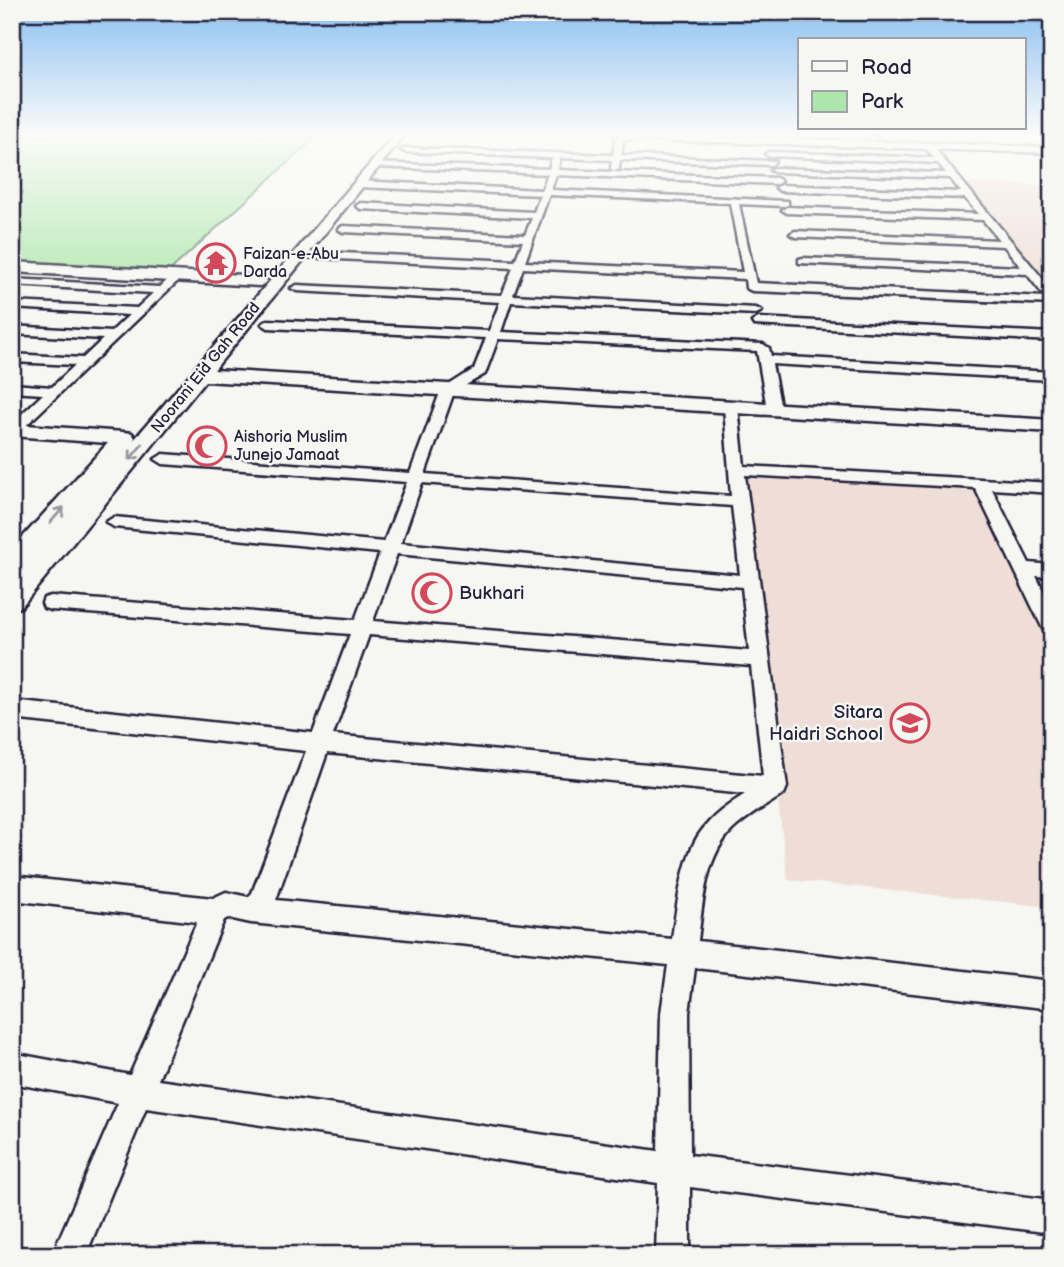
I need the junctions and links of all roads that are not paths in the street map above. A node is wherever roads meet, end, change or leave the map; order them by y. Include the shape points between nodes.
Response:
1 (336, 195) edge
2 (349, 195) edge
3 (544, 195) edge
4 (595, 195) edge
5 (782, 195) edge
6 (968, 195) edge
7 (734, 201) junction
8 (361, 206) dead end
9 (786, 207) junction
10 (536, 215) junction
11 (986, 217) junction
12 (343, 229) dead end
13 (529, 238) junction
14 (1007, 243) junction
15 (299, 254) junction
16 (803, 261) junction
17 (520, 264) junction
18 (1030, 271) junction
19 (14, 272) edge
20 (178, 276) junction
21 (260, 281) junction
22 (751, 281) junction
23 (297, 288) dead end
24 (163, 290) junction
25 (505, 299) junction
26 (1052, 299) edge
27 (12, 305) edge
28 (139, 312) junction
29 (757, 316) junction
30 (268, 324) dead end
31 (12, 330) edge
32 (492, 335) junction
33 (114, 336) junction
34 (1052, 337) edge
35 (764, 354) junction
36 (12, 358) edge
37 (85, 362) junction
38 (201, 375) junction
39 (1052, 376) edge
40 (12, 388) edge
41 (448, 390) junction
42 (55, 391) junction
43 (731, 407) junction
44 (774, 409) junction
45 (1052, 426) edge
46 (12, 430) edge
47 (124, 438) junction
48 (163, 459) dead end
49 (736, 470) junction
50 (416, 478) junction
51 (981, 484) junction
52 (1052, 488) edge
53 (740, 502) junction
54 (114, 522) dead end
55 (390, 548) junction
56 (12, 566) edge
57 (1023, 569) junction
58 (1052, 571) edge
59 (750, 582) junction
60 (12, 600) edge
61 (51, 603) dead end
62 (1052, 627) edge
63 (360, 628) junction
64 (760, 659) junction
65 (12, 710) edge
66 (318, 743) junction
67 (776, 787) junction
68 (12, 888) edge
69 (251, 910) junction
70 (215, 911) junction
71 (683, 953) junction
72 (1052, 995) edge
73 (12, 1068) edge
74 (138, 1092) junction
75 (674, 1169) junction
76 (1052, 1217) edge
77 (69, 1255) edge
78 (673, 1255) edge

1 - 21 main road, Noorani Eid Gah Road
2 - 15 main road, Noorani Eid Gah Road
3 - 10 street
4 - 7 street
5 - 9 street
6 - 11 street
7 - 9 street
7 - 22 street
8 - 10 street
9 - 11 street
9 - 16 street
10 - 13 street
11 - 14 street
12 - 13 street
13 - 17 street
14 - 16 street
14 - 18 street
15 - 17 street
15 - 38 main road, Noorani Eid Gah Road
16 - 18 street
16 - 22 street
16 - 26 street
17 - 22 street
17 - 25 street
18 - 26 street
19 - 20 main road
19 - 24 street
20 - 21 main road
20 - 24 street
21 - 47 main road, Noorani Eid Gah Road
22 - 29 street
23 - 25 street
24 - 28 street
25 - 29 street
25 - 32 street
27 - 28 street
28 - 33 street
29 - 34 street
29 - 35 street
30 - 32 street
31 - 33 street
32 - 35 street
32 - 41 street via 480,371
33 - 37 street
35 - 39 street
35 - 44 street
36 - 37 street
37 - 42 street
38 - 41 main road
38 -> 60 main road, Noorani Eid Gah Road
40 - 42 street
41 - 43 main road
41 - 50 street
42 - 46 street
43 - 44 main road
43 - 49 street
44 - 45 main road
46 - 47 main road
56 -> 47 main road, Noorani Eid Gah Road
48 - 50 street
49 - 51 street
49 - 53 street
50 - 53 street
50 - 55 street
51 - 52 street
51 - 57 street
53 - 59 street
54 - 55 street
55 - 59 street
55 - 63 street
57 - 58 street
57 - 62 street
59 - 64 street
61 - 63 street
63 - 64 street
63 - 66 street
64 - 67 street
65 - 66 street
66 - 67 street
66 - 69 street via 262,902
67 - 71 street via 728,818 706,842 691,893
68 - 70 street
69 - 70 street via 226,905
69 - 71 street
70 - 74 street
71 - 72 street
71 - 75 street via 675,1013
73 - 74 street
74 - 75 street
74 - 77 street
75 - 76 street
75 - 78 street

